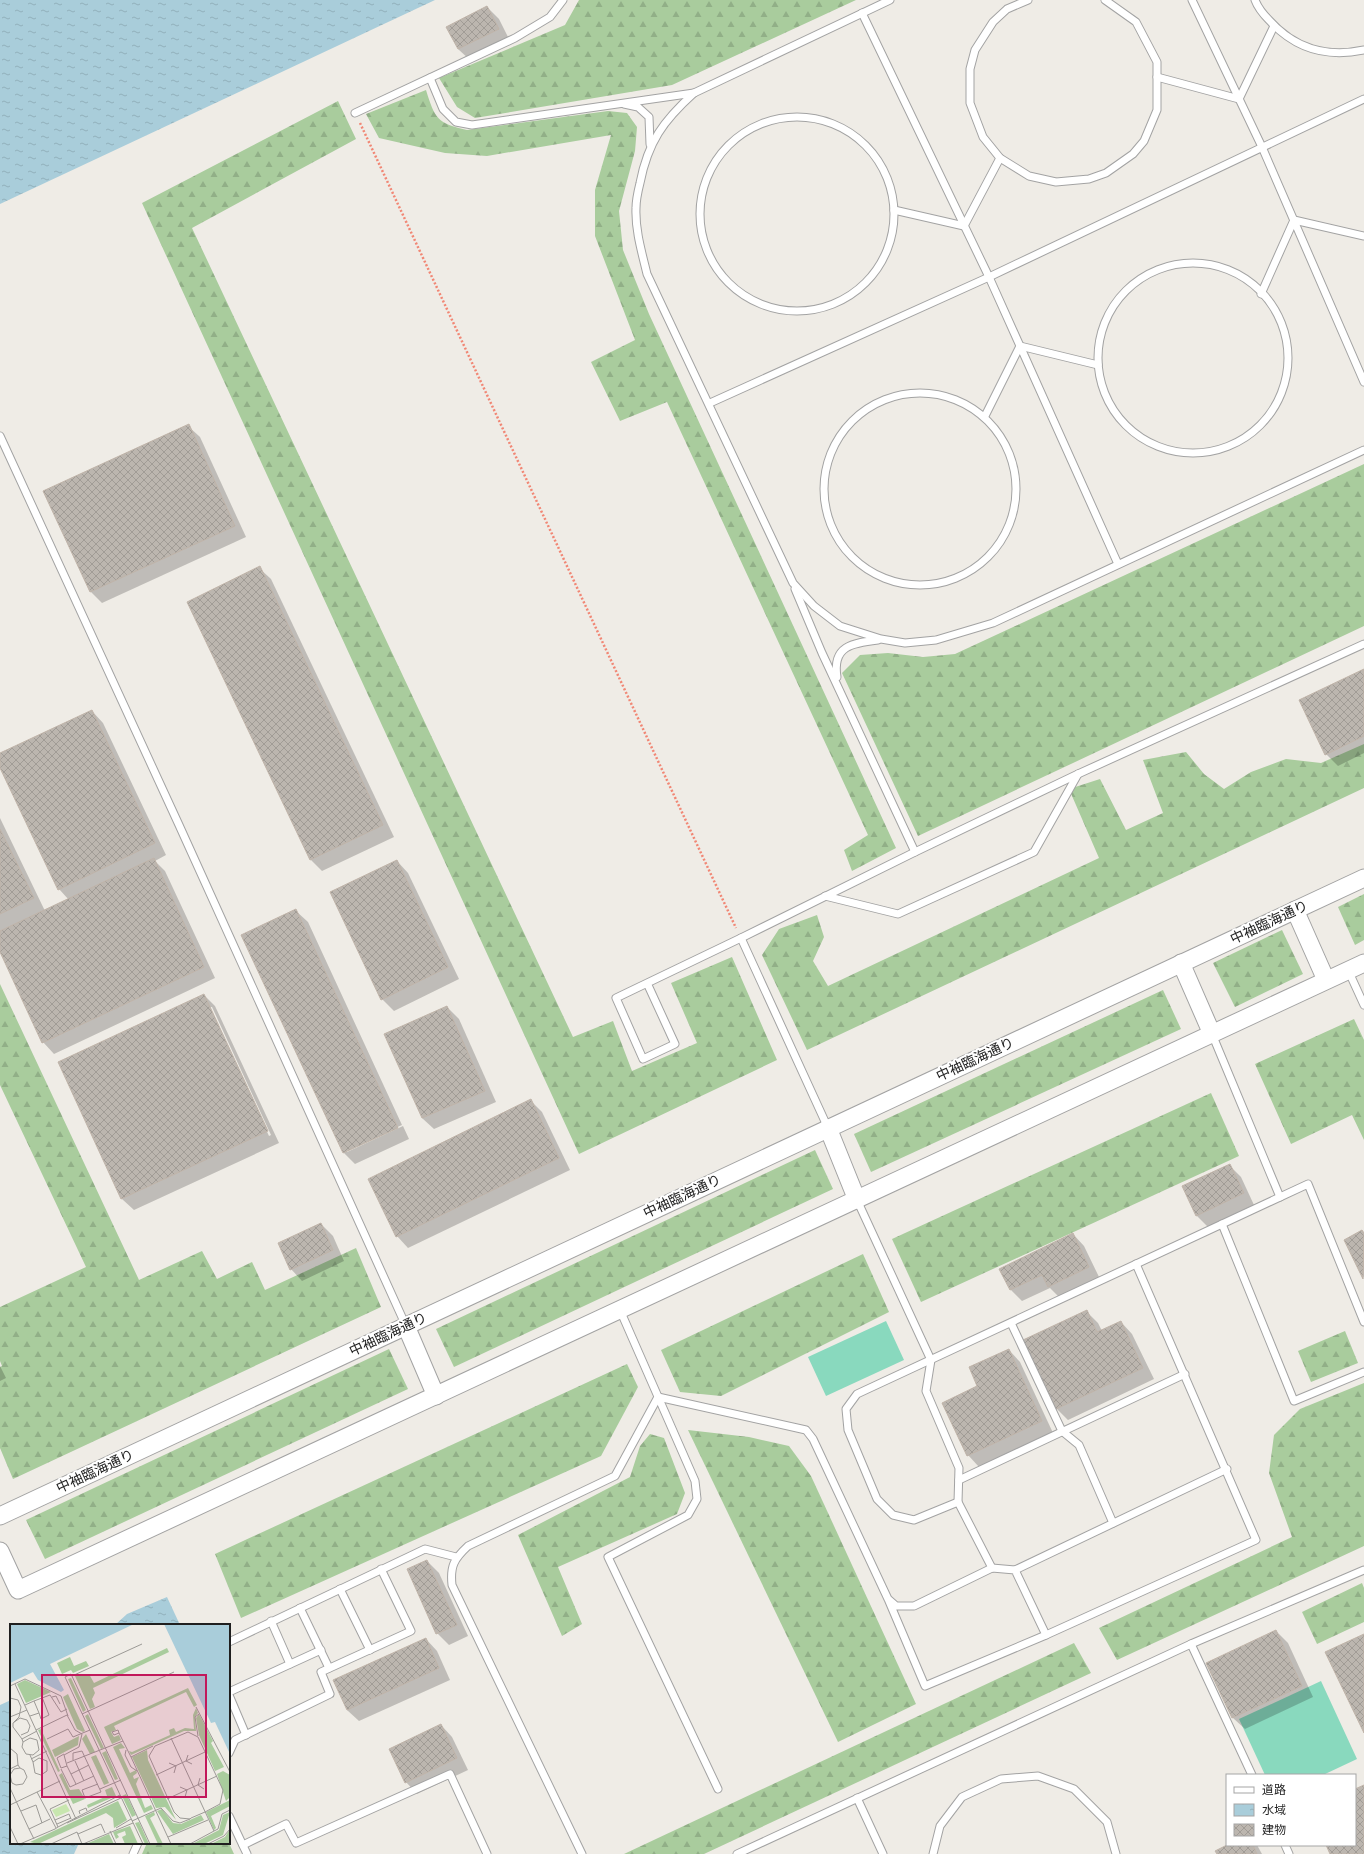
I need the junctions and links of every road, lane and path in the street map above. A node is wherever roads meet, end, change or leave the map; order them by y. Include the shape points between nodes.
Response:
1 (563, 0) edge
2 (890, 0) edge
3 (1028, 0) edge
4 (1105, 0) edge
5 (1192, 0) edge
6 (1255, 0) edge
7 (862, 13) junction
8 (1274, 26) junction
9 (1364, 50) edge
10 (1157, 77) junction
11 (430, 78) junction
12 (694, 93) junction
13 (1239, 99) junction
14 (1364, 99) edge
15 (620, 103) junction
16 (355, 113) joint
17 (1262, 147) junction
18 (650, 148) junction
19 (1000, 158) junction
20 (894, 210) junction
21 (1294, 220) junction
22 (964, 226) junction
23 (1364, 236) edge
24 (988, 277) junction
25 (1261, 294) junction
26 (1020, 346) junction
27 (1098, 365) junction
28 (1364, 382) edge
29 (710, 403) junction
30 (985, 416) junction
31 (0, 436) edge
32 (1364, 450) edge
33 (1118, 564) junction
34 (793, 583) junction
35 (881, 640) junction
36 (1364, 644) edge
37 (838, 686) junction
38 (1078, 774) junction
39 (915, 852) junction
40 (1364, 878) edge
41 (825, 896) junction
42 (1295, 910) junction
43 (741, 938) junction
44 (1181, 963) junction
45 (1364, 963) edge
46 (1348, 970) junction
47 (1326, 980) junction
48 (647, 983) junction
49 (1364, 1005) edge
50 (1212, 1034) junction
51 (828, 1128) junction
52 (1280, 1197) junction
53 (857, 1200) junction
54 (1222, 1224) junction
55 (1136, 1264) junction
56 (620, 1310) junction
57 (1364, 1322) edge
58 (1011, 1323) junction
59 (406, 1326) junction
60 (931, 1360) junction
61 (1364, 1372) edge
62 (1185, 1374) junction
63 (436, 1396) junction
64 (658, 1397) junction
65 (1062, 1431) junction
66 (1227, 1469) junction
67 (959, 1480) junction
68 (958, 1502) junction
69 (2, 1512) edge
70 (1114, 1523) junction
71 (0, 1551) edge
72 (456, 1557) junction
73 (992, 1568) junction
74 (382, 1569) junction
75 (1015, 1570) junction
76 (1364, 1570) edge
77 (340, 1589) junction
78 (888, 1599) junction
79 (300, 1608) junction
80 (271, 1621) junction
81 (1046, 1635) junction
82 (230, 1642) edge
83 (1191, 1644) junction
84 (320, 1650) junction
85 (370, 1650) junction
86 (290, 1664) junction
87 (329, 1668) junction
88 (230, 1694) edge
89 (230, 1696) edge
90 (246, 1735) junction
91 (230, 1750) edge
92 (1252, 1774) edge
93 (718, 1789) dead end
94 (857, 1798) junction
95 (230, 1818) edge
96 (138, 1844) edge
97 (242, 1845) junction
98 (133, 1854) edge
99 (247, 1854) edge
100 (487, 1854) edge
101 (582, 1854) edge
102 (737, 1854) edge
103 (884, 1854) edge
104 (933, 1854) edge
105 (1116, 1854) edge

1 - 11 lane via 550,17 515,38
2 - 7 lane
3 - 19 lane via 1007,9 993,22 975,50 970,69 970,103 983,137
4 - 10 lane via 1136,22 1157,62
5 - 13 lane
6 - 8 lane via 1257,7
7 - 12 lane
7 - 22 lane
8 - 9 lane via 1282,35 1312,50 1345,54
8 - 13 lane
10 - 13 lane
10 - 19 lane via 1157,110 1144,141 1133,154 1106,173 1089,180 1056,182 1029,176
11 - 15 lane via 443,109 456,122 472,125
11 - 16 lane
12 - 15 lane
12 - 18 lane via 672,113
13 - 17 lane
14 - 17 lane
15 - 18 lane via 638,107 649,117
16 - 43 path
17 - 21 lane
17 - 24 lane
18 - 29 lane via 635,207 639,242 647,274
19 - 22 lane
20 - 20 lane via 894,224 884,256 867,281 837,302 792,311 759,304 741,294 717,270 706,248 699,215 700,195 721,150 756,124 806,116 851,132 883,168 894,200
20 - 22 lane
21 - 23 lane
21 - 25 lane
21 - 28 lane
22 - 24 lane
24 - 26 lane
24 - 29 lane
25 - 27 lane via 1246,276 1199,261 1175,262 1143,274 1111,306 1096,346
25 - 27 lane via 1277,311 1288,343 1288,369 1279,401 1250,435 1221,451 1194,455 1158,448 1152,444 1119,420 1098,380
26 - 27 lane
26 - 30 lane
26 - 33 lane
29 - 34 lane
30 - 30 lane via 1006,442 1016,474 1015,508 998,548 973,571 942,584 908,585 892,582 856,562 828,521 823,488 830,452 848,423 872,403 917,391 950,396
31 - 59 lane
32 - 33 lane
33 - 35 lane via 993,623 936,640 904,643
34 - 35 lane via 814,606 840,626
34 - 37 lane
35 - 37 lane via 847,646 838,654 835,666
36 - 38 lane
37 - 39 lane
38 - 39 lane
38 - 41 lane via 1034,852 898,914
39 - 41 lane
40 - 42 street, 中袖臨海通り
41 - 43 lane
42 - 44 street, 中袖臨海通り
42 - 47 street
43 - 48 lane
43 - 51 lane
44 - 50 street
44 - 51 street, 中袖臨海通り
45 - 46 street
46 - 47 street
46 - 49 lane
47 - 50 street
48 - 48 lane via 616,998 643,1059 675,1044
50 - 52 lane
50 - 53 street
51 - 53 street
51 - 59 street, 中袖臨海通り
52 - 54 lane
52 - 57 lane via 1308,1184
53 - 56 street
53 - 60 lane
54 - 55 lane
54 - 61 lane via 1294,1401
55 - 58 lane
55 - 62 lane
56 - 63 street
56 - 64 lane
58 - 60 lane
58 - 65 lane
59 - 63 street
59 - 69 street, 中袖臨海通り
60 - 67 lane via 926,1391 959,1468
60 - 68 lane via 857,1394 846,1410 848,1430 877,1499 893,1516 914,1520
62 - 65 lane
62 - 66 lane
63 - 71 street via 18,1590
64 - 72 lane via 615,1476 468,1546
64 - 78 lane via 806,1430 813,1439
64 - 93 lane via 695,1481 697,1499 688,1516 608,1557
65 - 67 lane
65 - 70 lane via 1079,1445
66 - 70 lane
66 - 81 lane via 1256,1540
67 - 68 lane
68 - 73 lane
70 - 75 lane
72 - 74 lane via 425,1549
72 - 101 lane via 451,1572 452,1585
73 - 75 lane
73 - 78 lane via 914,1606 896,1606
74 - 77 lane
74 - 85 lane via 411,1631
75 - 81 lane
76 - 83 lane
77 - 79 lane
77 - 85 lane
78 - 81 lane via 925,1686
79 - 80 lane
79 - 84 lane
80 - 82 lane
80 - 86 lane
83 - 92 lane
83 - 94 lane
84 - 86 lane
84 - 87 lane
85 - 87 lane
86 - 88 lane
87 - 90 lane via 320,1672 330,1694
89 - 90 lane
90 - 91 lane via 235,1740
94 - 102 lane
94 - 103 lane
95 - 97 lane
96 - 98 lane
97 - 99 lane
97 - 100 lane via 286,1824 296,1843 450,1774
104 - 105 lane via 940,1826 962,1797 1001,1779 1038,1776 1074,1789 1102,1816 1107,1822

